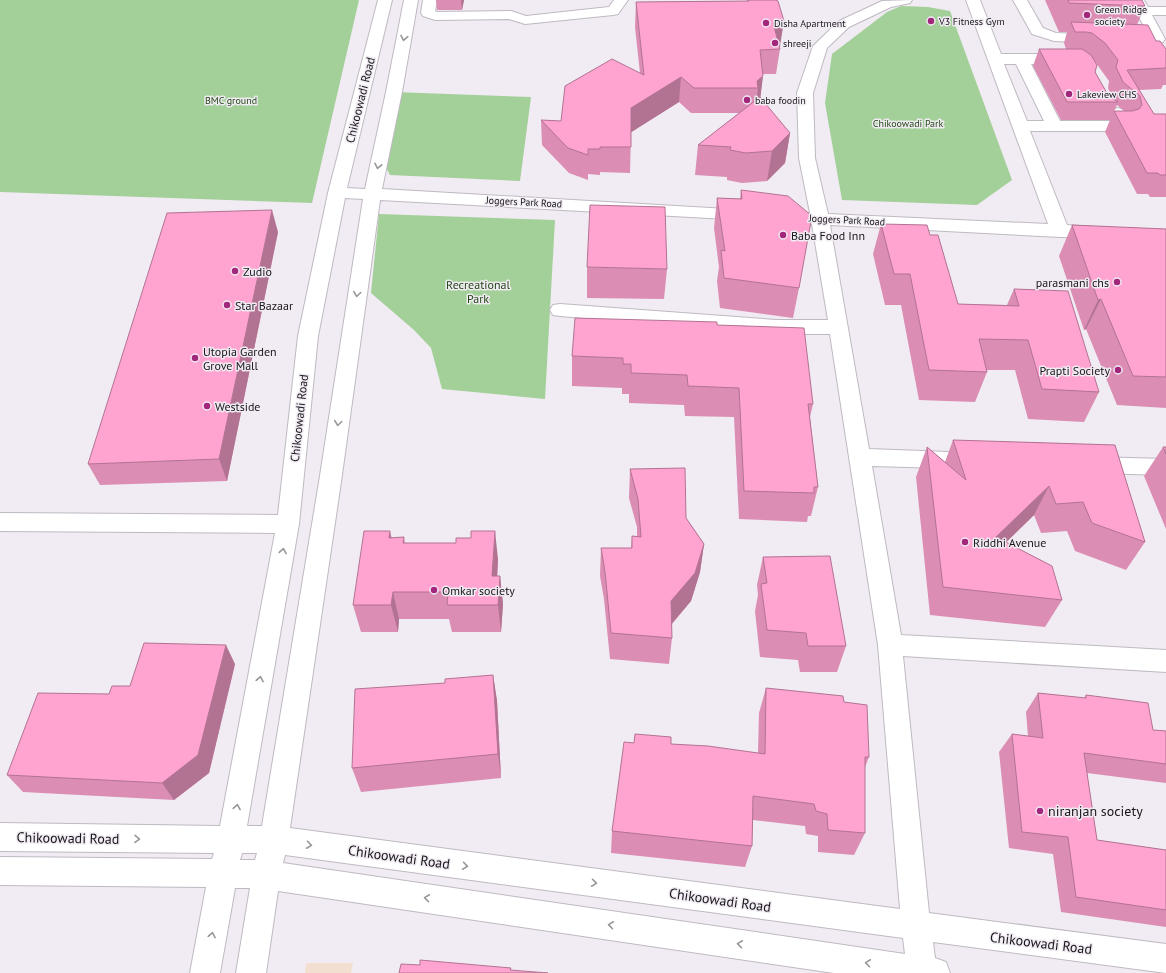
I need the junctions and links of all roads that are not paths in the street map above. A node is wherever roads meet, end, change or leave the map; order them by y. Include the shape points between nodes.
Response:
1 (385, 0) edge
2 (411, 0) edge
3 (430, 0) edge
4 (470, 0) edge
5 (512, 0) edge
6 (620, 0) edge
7 (905, 0) edge
8 (973, 0) edge
9 (1020, 0) edge
10 (1140, 6) edge
11 (1166, 11) edge
12 (468, 16) junction
13 (514, 17) junction
14 (995, 59) junction
15 (1021, 59) junction
16 (1078, 59) edge
17 (1105, 101) edge
18 (1020, 126) junction
19 (1054, 126) junction
20 (337, 193) junction
21 (372, 194) junction
22 (765, 216) edge
23 (788, 217) edge
24 (820, 219) junction
25 (1060, 231) junction
26 (1113, 232) edge
27 (560, 310) dead end
28 (839, 327) junction
29 (860, 457) junction
30 (993, 461) edge
31 (1072, 464) edge
32 (1166, 467) edge
33 (0, 522) edge
34 (288, 524) junction
35 (890, 645) junction
36 (1166, 661) edge
37 (0, 838) edge
38 (231, 840) junction
39 (274, 840) junction
40 (0, 871) edge
41 (223, 873) junction
42 (266, 875) junction
43 (916, 926) junction
44 (1166, 959) edge
45 (928, 972) edge
46 (205, 973) edge
47 (251, 973) edge

1 - 20 street, Chikoowadi Road
2 -> 21 street
3 - 12 street via 428,13 435,16
4 - 12 street
5 - 13 street
6 - 13 street via 613,11 525,20
7 - 24 street via 887,4 844,24 820,46 805,93 807,158
8 - 14 street
9 - 10 street via 1036,31 1054,37 1147,41 1158,38
10 - 11 street
12 - 13 street
14 - 15 street
14 - 18 street
15 - 16 street
15 - 19 street
17 - 19 street via 1108,108 1117,113 1124,123 1123,126
18 - 19 street
18 - 25 street
20 - 21 street, Joggers Park Road
20 - 34 street, Chikoowadi Road via 308,336
21 - 22 street, Joggers Park Road
21 -> 39 street
23 - 24 street, Joggers Park Road
24 - 25 street, Joggers Park Road
24 - 28 street
25 - 26 street, Joggers Park Road
27 - 28 street via 776,327
28 - 29 street
29 - 30 street
29 - 35 street
31 - 32 street
33 - 34 street
38 -> 34 street, Chikoowadi Road
35 - 36 street
35 - 43 street
37 -> 38 street, Chikoowadi Road
38 - 39 street, Chikoowadi Road
38 - 41 street, Chikoowadi Road
39 - 42 street
39 -> 43 street, Chikoowadi Road
40 - 41 street
41 - 42 street
46 -> 41 street, Chikoowadi Road
45 -> 42 street
42 - 47 street
43 - 44 street, Chikoowadi Road
43 - 45 street

